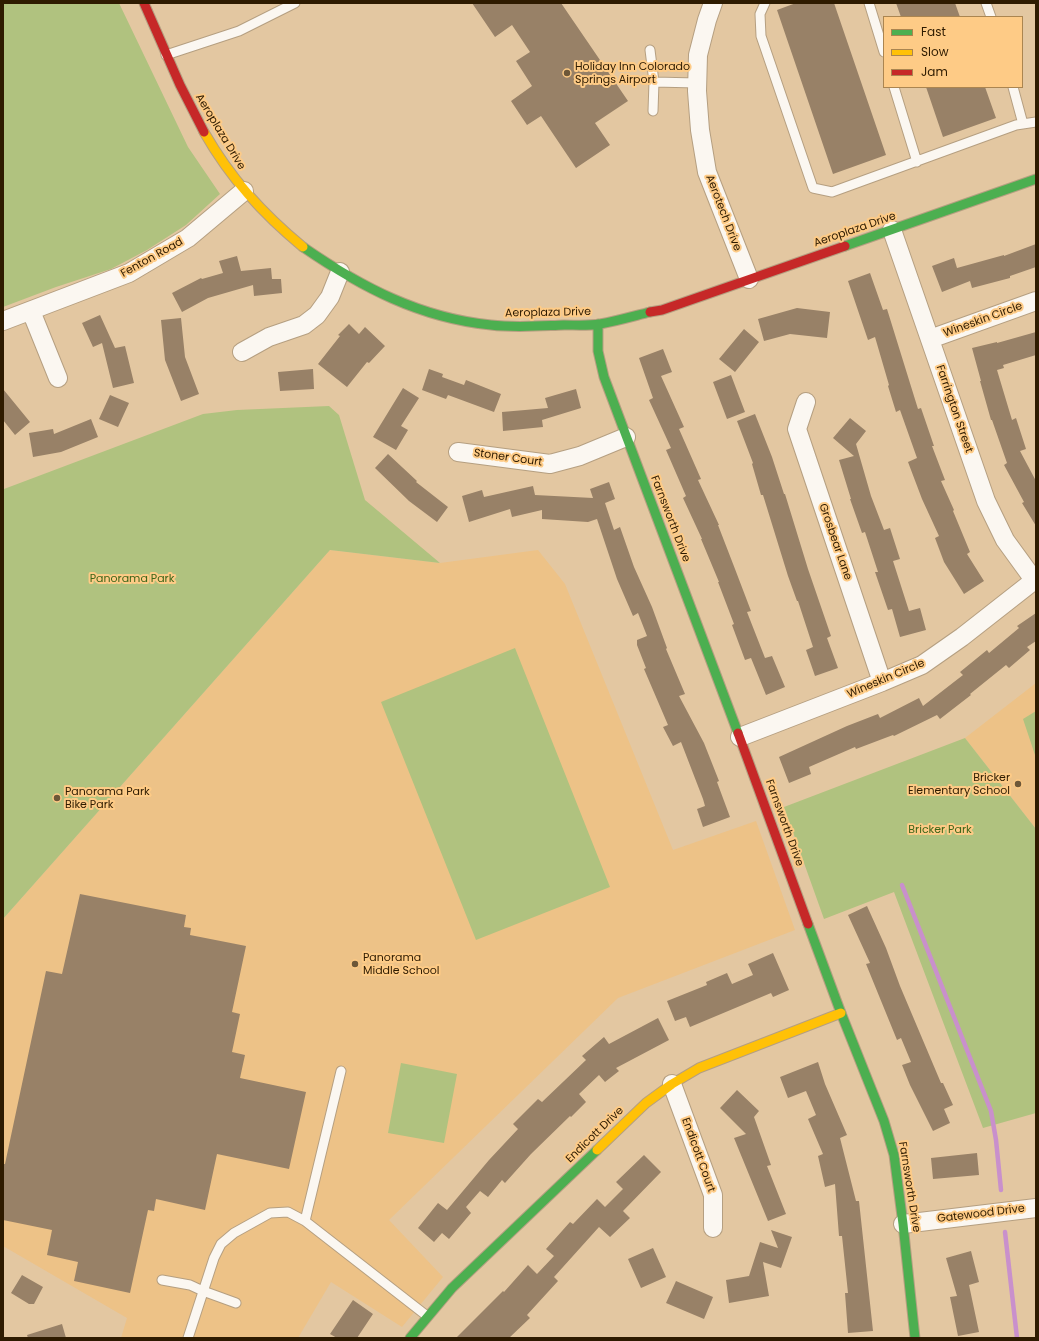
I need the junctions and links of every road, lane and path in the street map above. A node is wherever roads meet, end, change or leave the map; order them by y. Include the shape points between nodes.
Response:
1 (144, 3) edge
2 (295, 3) edge
3 (713, 3) edge
4 (765, 3) edge
5 (869, 3) edge
6 (986, 3) edge
7 (280, 6) edge
8 (991, 16) edge
9 (883, 49) edge
10 (650, 50) dead end
11 (166, 55) junction
12 (654, 82) junction
13 (697, 83) junction
14 (894, 88) edge
15 (1013, 88) edge
16 (653, 111) dead end
17 (1036, 122) edge
18 (1023, 124) junction
19 (917, 162) junction
20 (1036, 179) edge
21 (244, 191) junction
22 (892, 230) junction
23 (340, 272) junction
24 (749, 279) junction
25 (1036, 301) edge
26 (31, 311) junction
27 (3, 321) edge
28 (598, 324) junction
29 (930, 339) junction
30 (242, 352) dead end
31 (58, 378) dead end
32 (806, 402) dead end
33 (626, 437) junction
34 (458, 452) dead end
35 (1035, 579) edge
36 (882, 682) junction
37 (740, 737) junction
38 (841, 1013) junction
39 (341, 1071) dead end
40 (672, 1084) junction
41 (1036, 1208) edge
42 (305, 1221) junction
43 (903, 1224) junction
44 (713, 1228) dead end
45 (162, 1280) dead end
46 (203, 1291) junction
47 (236, 1303) dead end
48 (427, 1316) junction
49 (188, 1338) edge
50 (410, 1338) edge
51 (915, 1338) edge

1 - 11 street, Aeroplaza Drive
2 - 7 lane
3 - 13 street, Aerotech Drive via 698,55
4 - 19 lane via 760,14 761,36 813,188 832,192
5 - 9 lane
6 - 8 lane
7 - 11 lane via 239,31
10 - 12 lane
11 - 21 street, Aeroplaza Drive via 203,131 223,164
12 - 13 lane
12 - 16 lane
13 - 24 street, Aerotech Drive via 700,130 707,172
14 - 19 lane
15 - 18 lane
17 - 18 lane
18 - 19 lane
20 - 22 street, Aeroplaza Drive
21 - 23 street, Aeroplaza Drive via 272,222 310,253
21 - 26 street, Fenton Road via 188,238 129,273
22 - 24 street, Aeroplaza Drive
22 - 29 street, Farrington Street
23 - 28 street, Aeroplaza Drive via 386,297 428,313 480,324 522,327
23 - 30 street via 330,297 317,315 304,325 269,337
24 - 28 street, Aeroplaza Drive via 662,310
25 - 29 street, Wineskin Circle
26 - 27 street, Fenton Road
26 - 31 street
28 - 33 street, Farnsworth Drive via 598,351 604,377
29 - 35 street, Farrington Street via 986,501 1004,540
32 - 36 street, Grosbear Lane via 797,429
33 - 34 street, Stoner Court via 580,456 550,464
33 - 37 street, Farnsworth Drive
35 - 36 street, Wineskin Circle via 922,665
36 - 37 street, Wineskin Circle
37 - 38 street, Farnsworth Drive
38 - 40 street, Endicott Drive via 699,1068
38 - 43 street, Farnsworth Drive via 884,1121 894,1155
39 - 42 lane
40 - 44 street, Endicott Court via 714,1195
40 - 48 street, Endicott Drive via 646,1103 452,1288
41 - 43 street, Gatewood Drive
42 - 46 lane via 288,1212 270,1213 234,1233 221,1244
42 - 48 lane
43 - 51 street, Farnsworth Drive
45 - 46 lane via 190,1285
46 - 47 lane
46 - 49 lane
48 - 50 street, Endicott Drive

